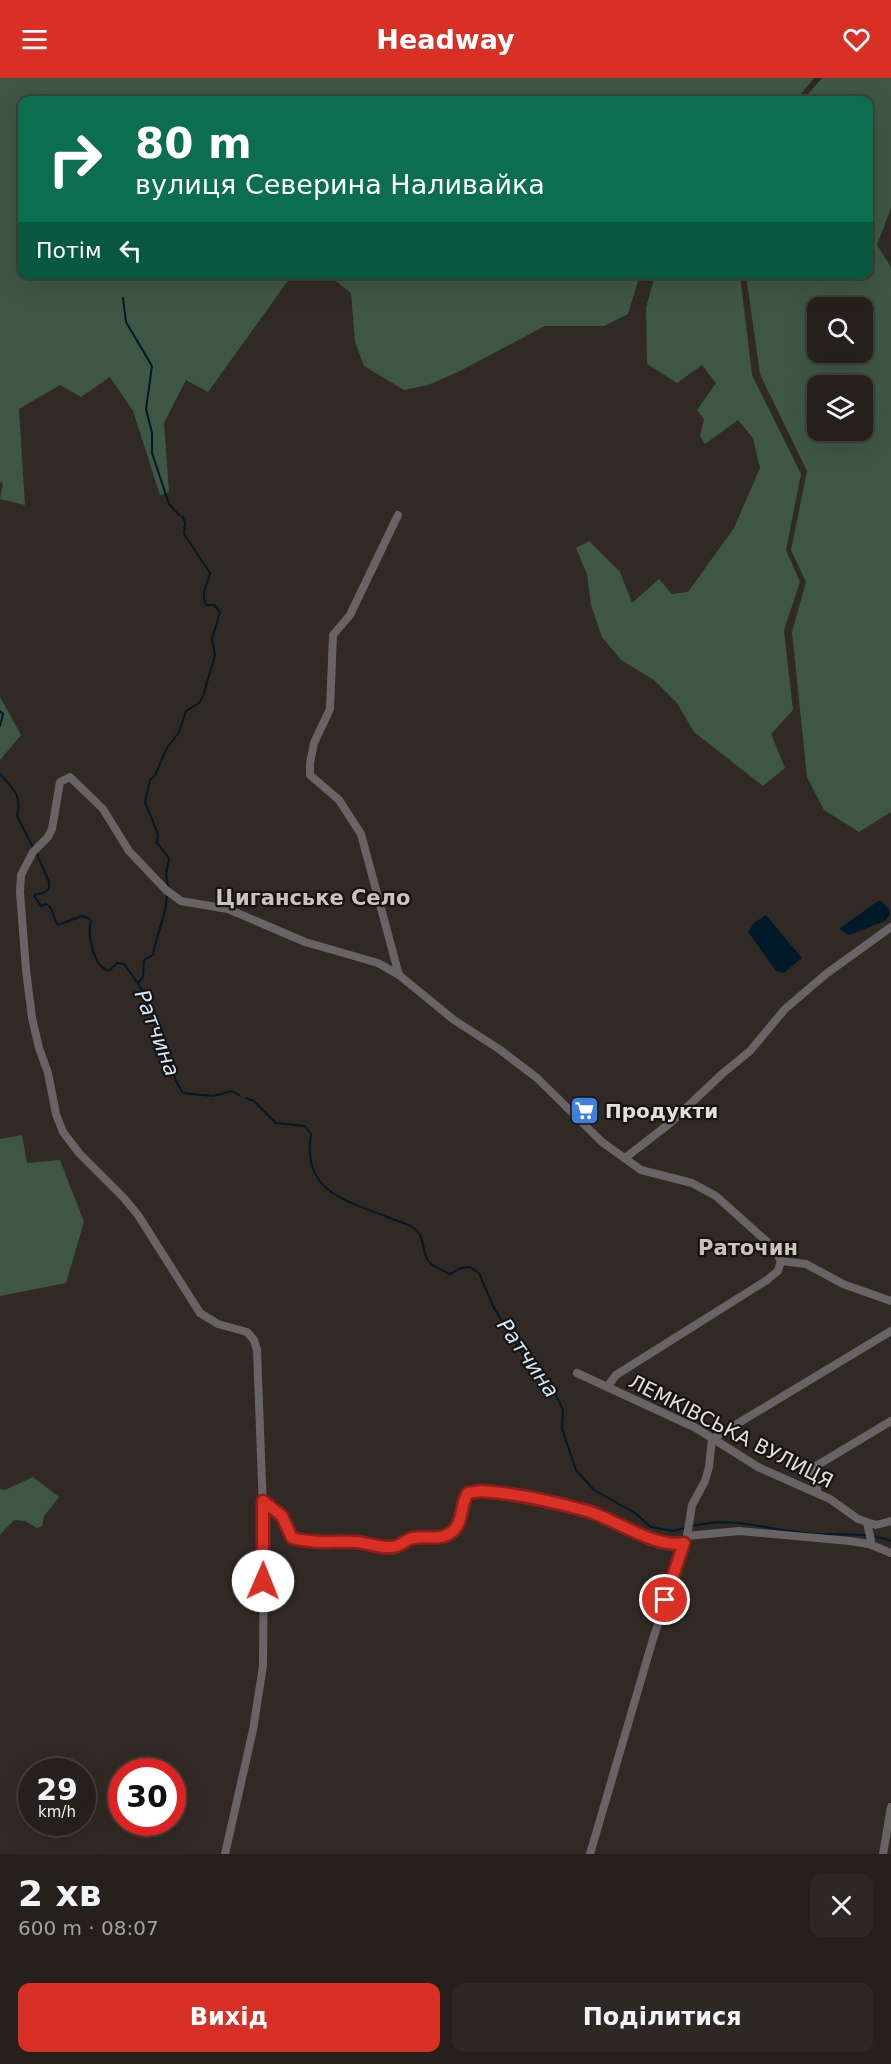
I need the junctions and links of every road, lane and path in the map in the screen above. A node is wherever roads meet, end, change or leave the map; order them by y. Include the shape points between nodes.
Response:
1 (398, 515) dead end
2 (891, 927) edge
3 (399, 975) junction
4 (625, 1158) junction
5 (781, 1261) junction
6 (891, 1301) edge
7 (891, 1331) edge
8 (577, 1373) dead end
9 (607, 1387) junction
10 (891, 1421) edge
11 (712, 1439) junction
12 (818, 1493) junction
13 (263, 1501) junction
14 (891, 1521) edge
15 (869, 1535) junction
16 (686, 1536) junction
17 (891, 1553) edge
18 (891, 1806) edge
19 (225, 1854) edge
20 (590, 1854) edge
21 (883, 1854) edge

1 - 3 street via 350,615 333,635 330,709 314,743 310,775 339,800 361,834
2 - 4 street via 785,1009 750,1051
3 - 4 street via 454,1020 537,1077 602,1142
3 - 13 street via 378,963 305,942 244,914 181,901 165,890 129,851 103,809 70,777 60,782 48,837 33,852 21,875 32,1018 56,1114 63,1132 79,1153 138,1215 200,1313 218,1324 247,1332 254,1340 259,1367
4 - 5 street via 640,1170 692,1183 716,1196 774,1248
5 - 6 street via 806,1264 843,1284
5 - 9 street via 778,1271 767,1280 616,1375
7 - 11 street
8 - 9 street, ЛЕМКІВСЬКА ВУЛИЦЯ
9 - 11 street, ЛЕМКІВСЬКА ВУЛИЦЯ
10 - 12 street via 816,1466 812,1472
11 - 12 street, ЛЕМКІВСЬКА ВУЛИЦЯ via 758,1467
11 - 16 street via 709,1467 688,1519
12 - 15 street, ЛЕМКІВСЬКА ВУЛИЦЯ
13 - 16 street via 282,1516 292,1538 303,1541 384,1547 413,1538 441,1537 454,1530 468,1493 481,1491 586,1511 648,1537
13 - 19 street via 261,1687
14 - 15 street via 876,1525
15 - 16 street via 849,1540 739,1531
15 - 17 street
16 - 20 street
18 - 21 street

